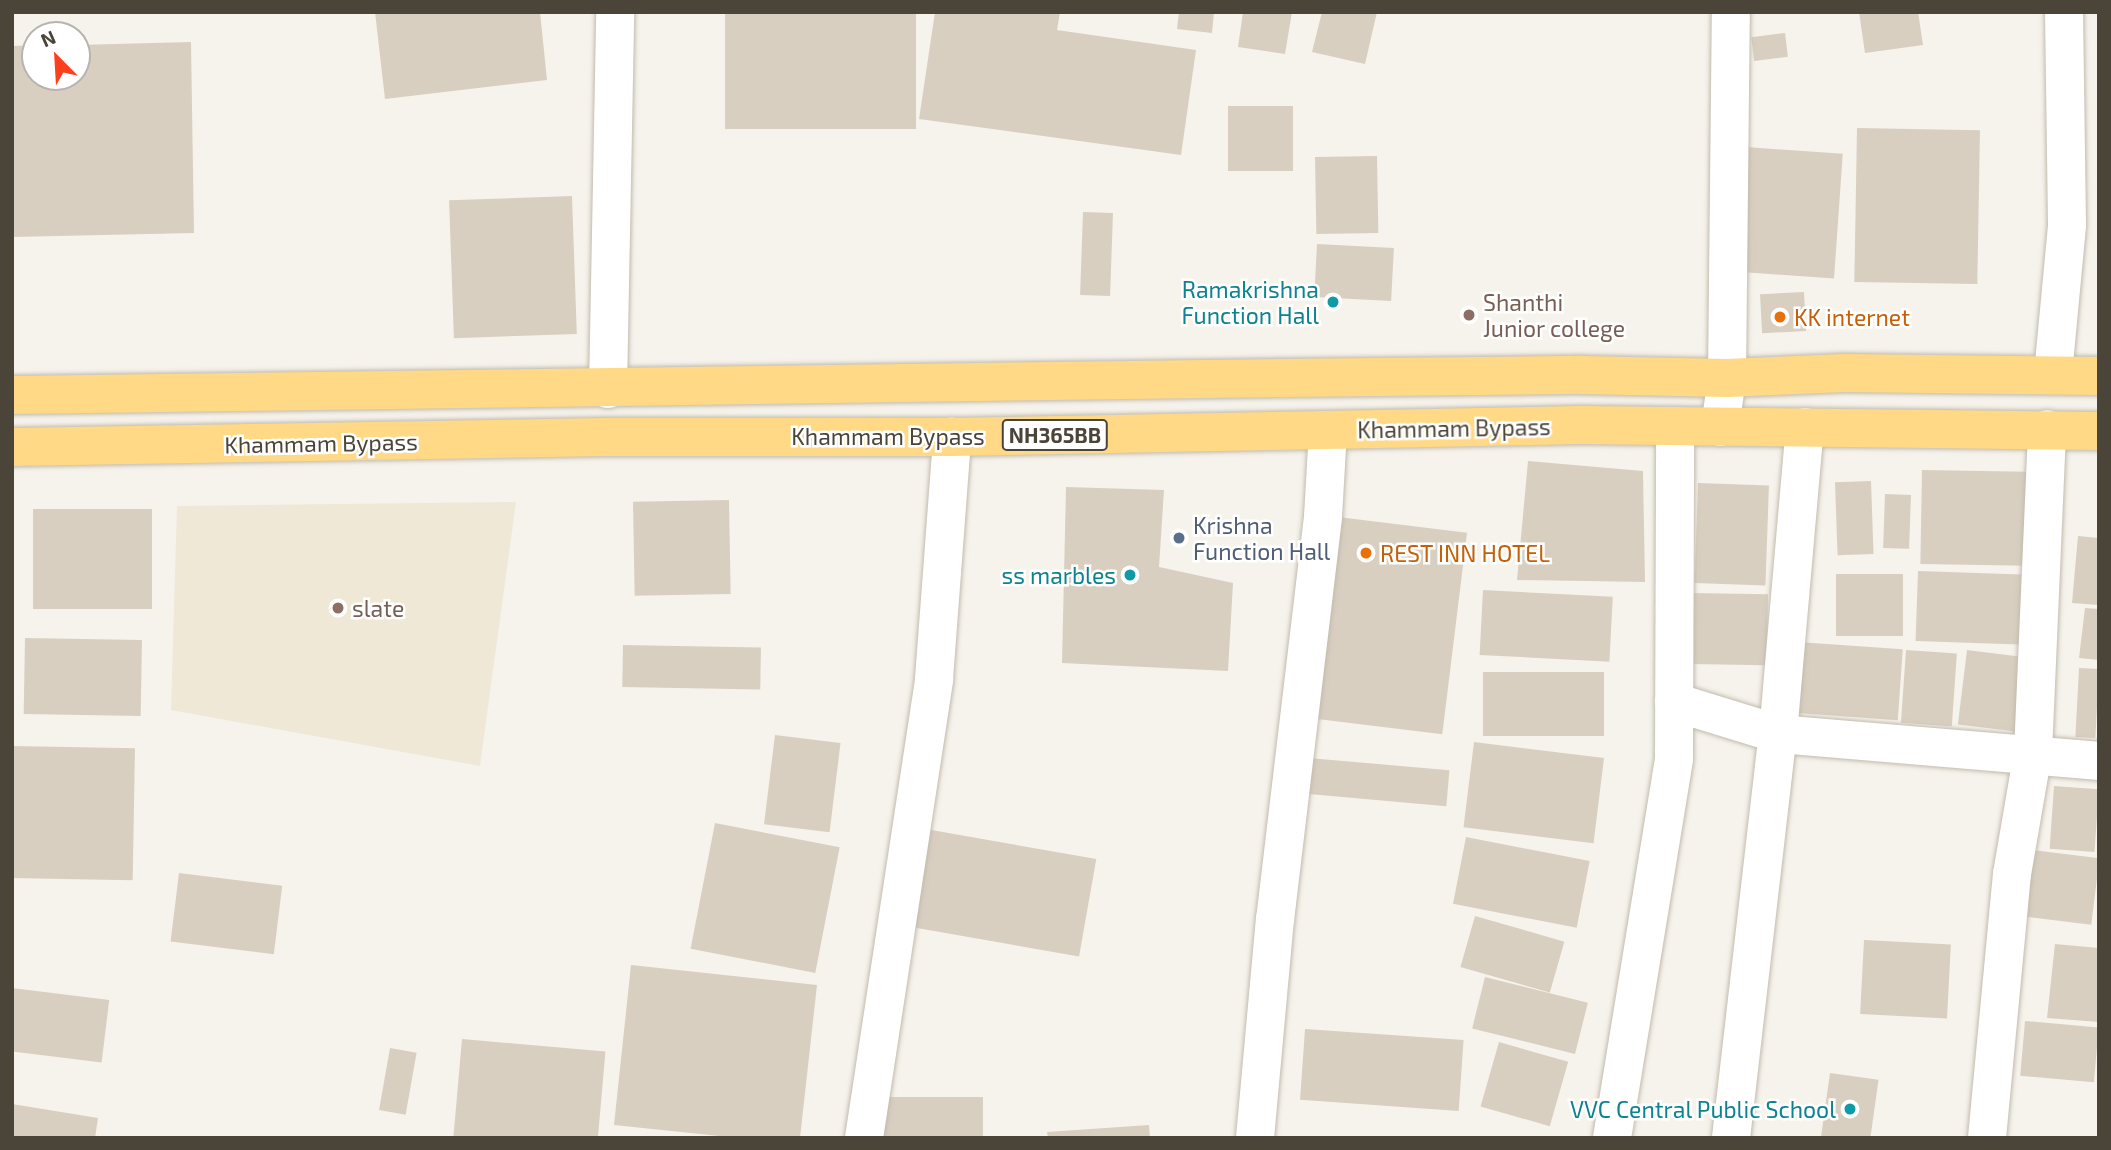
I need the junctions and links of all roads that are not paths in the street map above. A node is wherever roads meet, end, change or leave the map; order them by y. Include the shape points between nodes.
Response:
1 (615, 12) edge
2 (1731, 12) edge
3 (2064, 12) edge
4 (2053, 374) junction
5 (2099, 376) edge
6 (1727, 378) junction
7 (608, 389) junction
8 (12, 394) edge
9 (1675, 426) junction
10 (1720, 427) junction
11 (1805, 427) junction
12 (2047, 429) junction
13 (1328, 430) junction
14 (2099, 431) edge
15 (952, 437) junction
16 (12, 447) edge
17 (1674, 702) junction
18 (1778, 734) junction
19 (2034, 753) junction
20 (2099, 761) edge
21 (864, 1138) edge
22 (1255, 1138) edge
23 (1612, 1138) edge
24 (1731, 1138) edge
25 (1987, 1138) edge

1 - 7 street
2 - 6 street
3 - 4 street via 2067,225
4 - 5 highway
4 - 6 highway via 1844,373
6 - 7 highway via 1349,377
6 - 10 street
7 - 8 highway
9 - 10 highway, Khammam Bypass / NH365BB
9 - 13 highway, Khammam Bypass / NH365BB
9 - 17 street
10 - 11 highway, Khammam Bypass / NH365BB
11 - 12 highway, Khammam Bypass / NH365BB
11 - 18 street
12 - 14 highway, Khammam Bypass / NH365BB
12 - 19 street
13 - 15 highway, Khammam Bypass / NH365BB
13 - 22 street via 1323,517 1275,920
15 - 16 highway, Khammam Bypass / NH365BB via 608,437
15 - 21 street via 934,679
17 - 18 street
17 - 23 street via 1674,758
18 - 19 street
18 - 24 street
19 - 20 street
19 - 25 street via 2012,874

